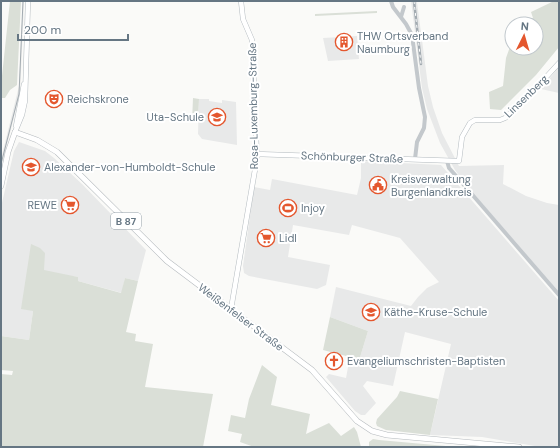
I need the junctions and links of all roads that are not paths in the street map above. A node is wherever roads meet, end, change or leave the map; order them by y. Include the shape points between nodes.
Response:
1 (28, 1) edge
2 (241, 1) edge
3 (391, 1) edge
4 (404, 7) dead end
5 (401, 17) junction
6 (559, 63) edge
7 (15, 132) junction
8 (256, 154) junction
9 (415, 159) junction
10 (447, 161) junction
11 (1, 186) edge
12 (559, 295) edge
13 (231, 309) junction
14 (519, 447) edge

1 - 7 main road via 26,89 24,106
2 - 8 main road, Rosa-Luxemburg-Straße via 244,22 252,40
3 - 5 street via 393,8
4 - 5 street
5 - 9 street via 412,35 425,116 425,126 417,142
6 - 10 main road, Linsenberg via 506,118 475,120 470,123 462,137 459,161
7 - 11 main road
7 - 13 main road, Weißenfelser Straße / B 87 via 37,140 57,152 170,264
8 - 9 main road, Schönburger Straße
8 - 13 main road, Rosa-Luxemburg-Straße via 254,180
9 - 10 main road, Schönburger Straße
10 - 12 street via 454,173
13 - 14 main road, Weißenfelser Straße / B 87 via 312,370 354,418 369,429 392,436

